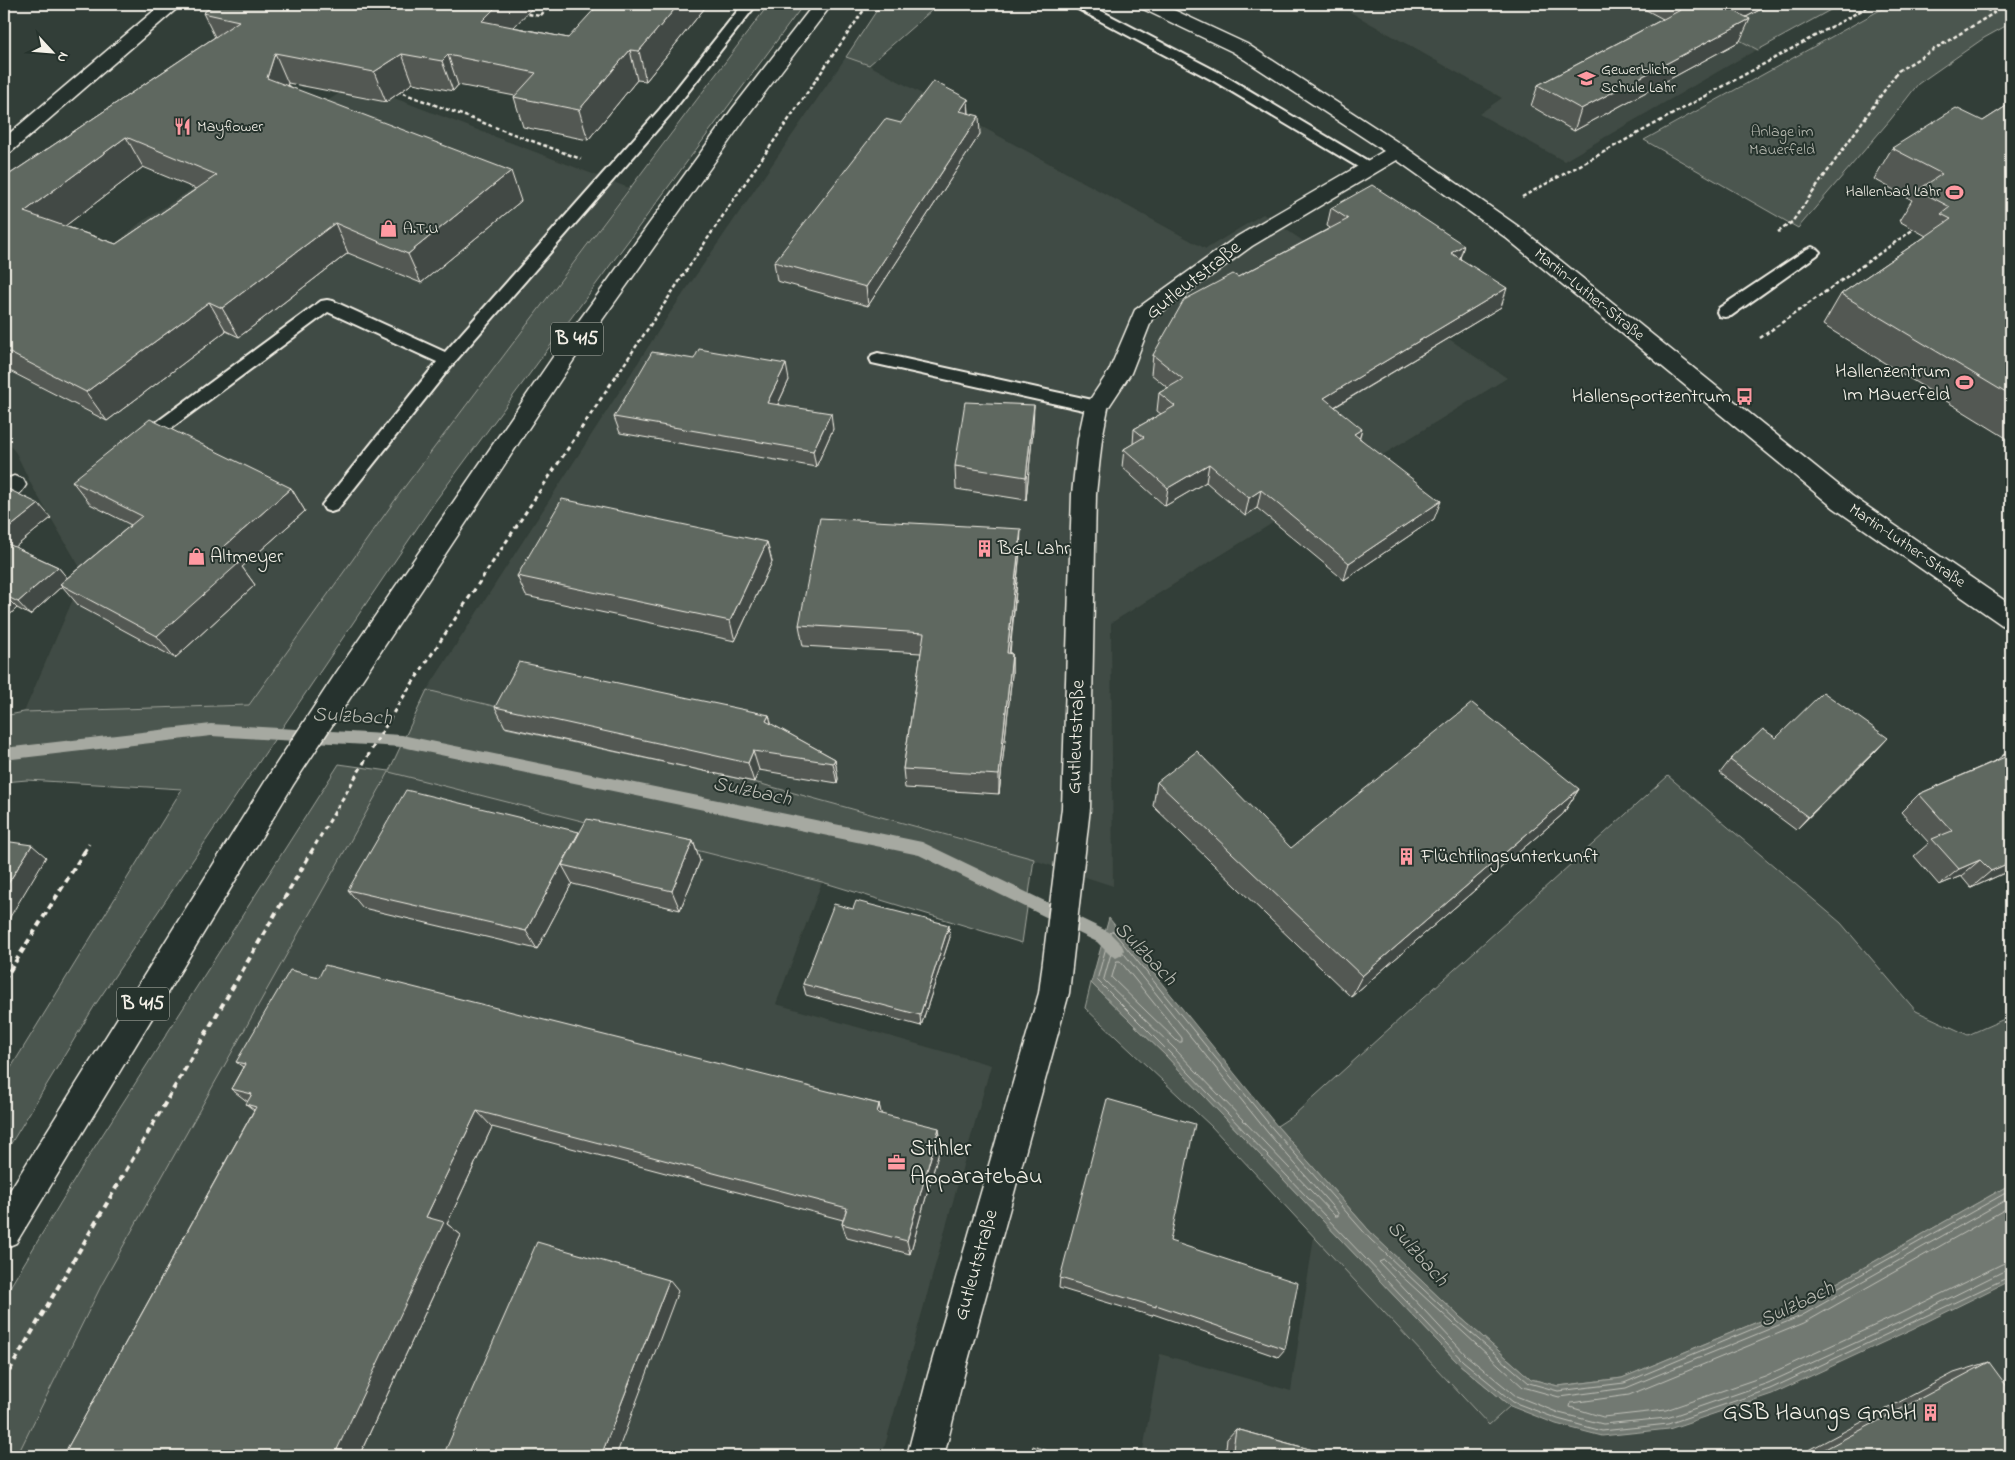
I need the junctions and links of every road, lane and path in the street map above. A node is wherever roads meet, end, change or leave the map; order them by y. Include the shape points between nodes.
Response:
1 (173, 4) edge
2 (551, 4) edge
3 (750, 4) edge
4 (823, 4) edge
5 (868, 4) edge
6 (1079, 4) edge
7 (1147, 4) edge
8 (1872, 4) edge
9 (1974, 4) edge
10 (521, 12) dead end
11 (388, 88) edge
12 (4, 148) edge
13 (1398, 151) junction
14 (1368, 167) junction
15 (613, 170) junction
16 (1488, 215) junction
17 (1914, 229) dead end
18 (1778, 232) dead end
19 (1812, 252) dead end
20 (1725, 312) dead end
21 (1760, 338) dead end
22 (878, 358) dead end
23 (447, 360) junction
24 (1097, 407) junction
25 (132, 448) edge
26 (331, 505) dead end
27 (2011, 618) edge
28 (89, 844) dead end
29 (4, 980) edge
30 (4, 1231) edge
31 (4, 1380) edge
32 (925, 1456) edge

1 - 12 street
2 - 10 path via 540,16
3 - 15 lane via 665,112
4 - 30 street, B 415 via 740,112 565,356 344,684 283,777
5 - 31 path via 730,205 398,706
6 - 14 lane via 1216,76
7 - 13 street, Martin-Luther-Straße via 1240,48
8 - 16 path
9 - 18 path via 1994,13 1898,71 1792,222
11 - 15 path
13 - 14 street, Gutleutstraße
13 - 16 street, Martin-Luther-Straße
14 - 24 street, Gutleutstraße via 1245,241 1143,315 1120,373
15 - 23 lane
16 - 27 street, Martin-Luther-Straße via 1843,502
17 - 21 path
19 - 20 lane
22 - 24 lane
23 - 25 lane via 326,305
23 - 26 lane
24 - 32 street, Gutleutstraße via 1084,494 1076,808 1054,993
28 - 29 path

